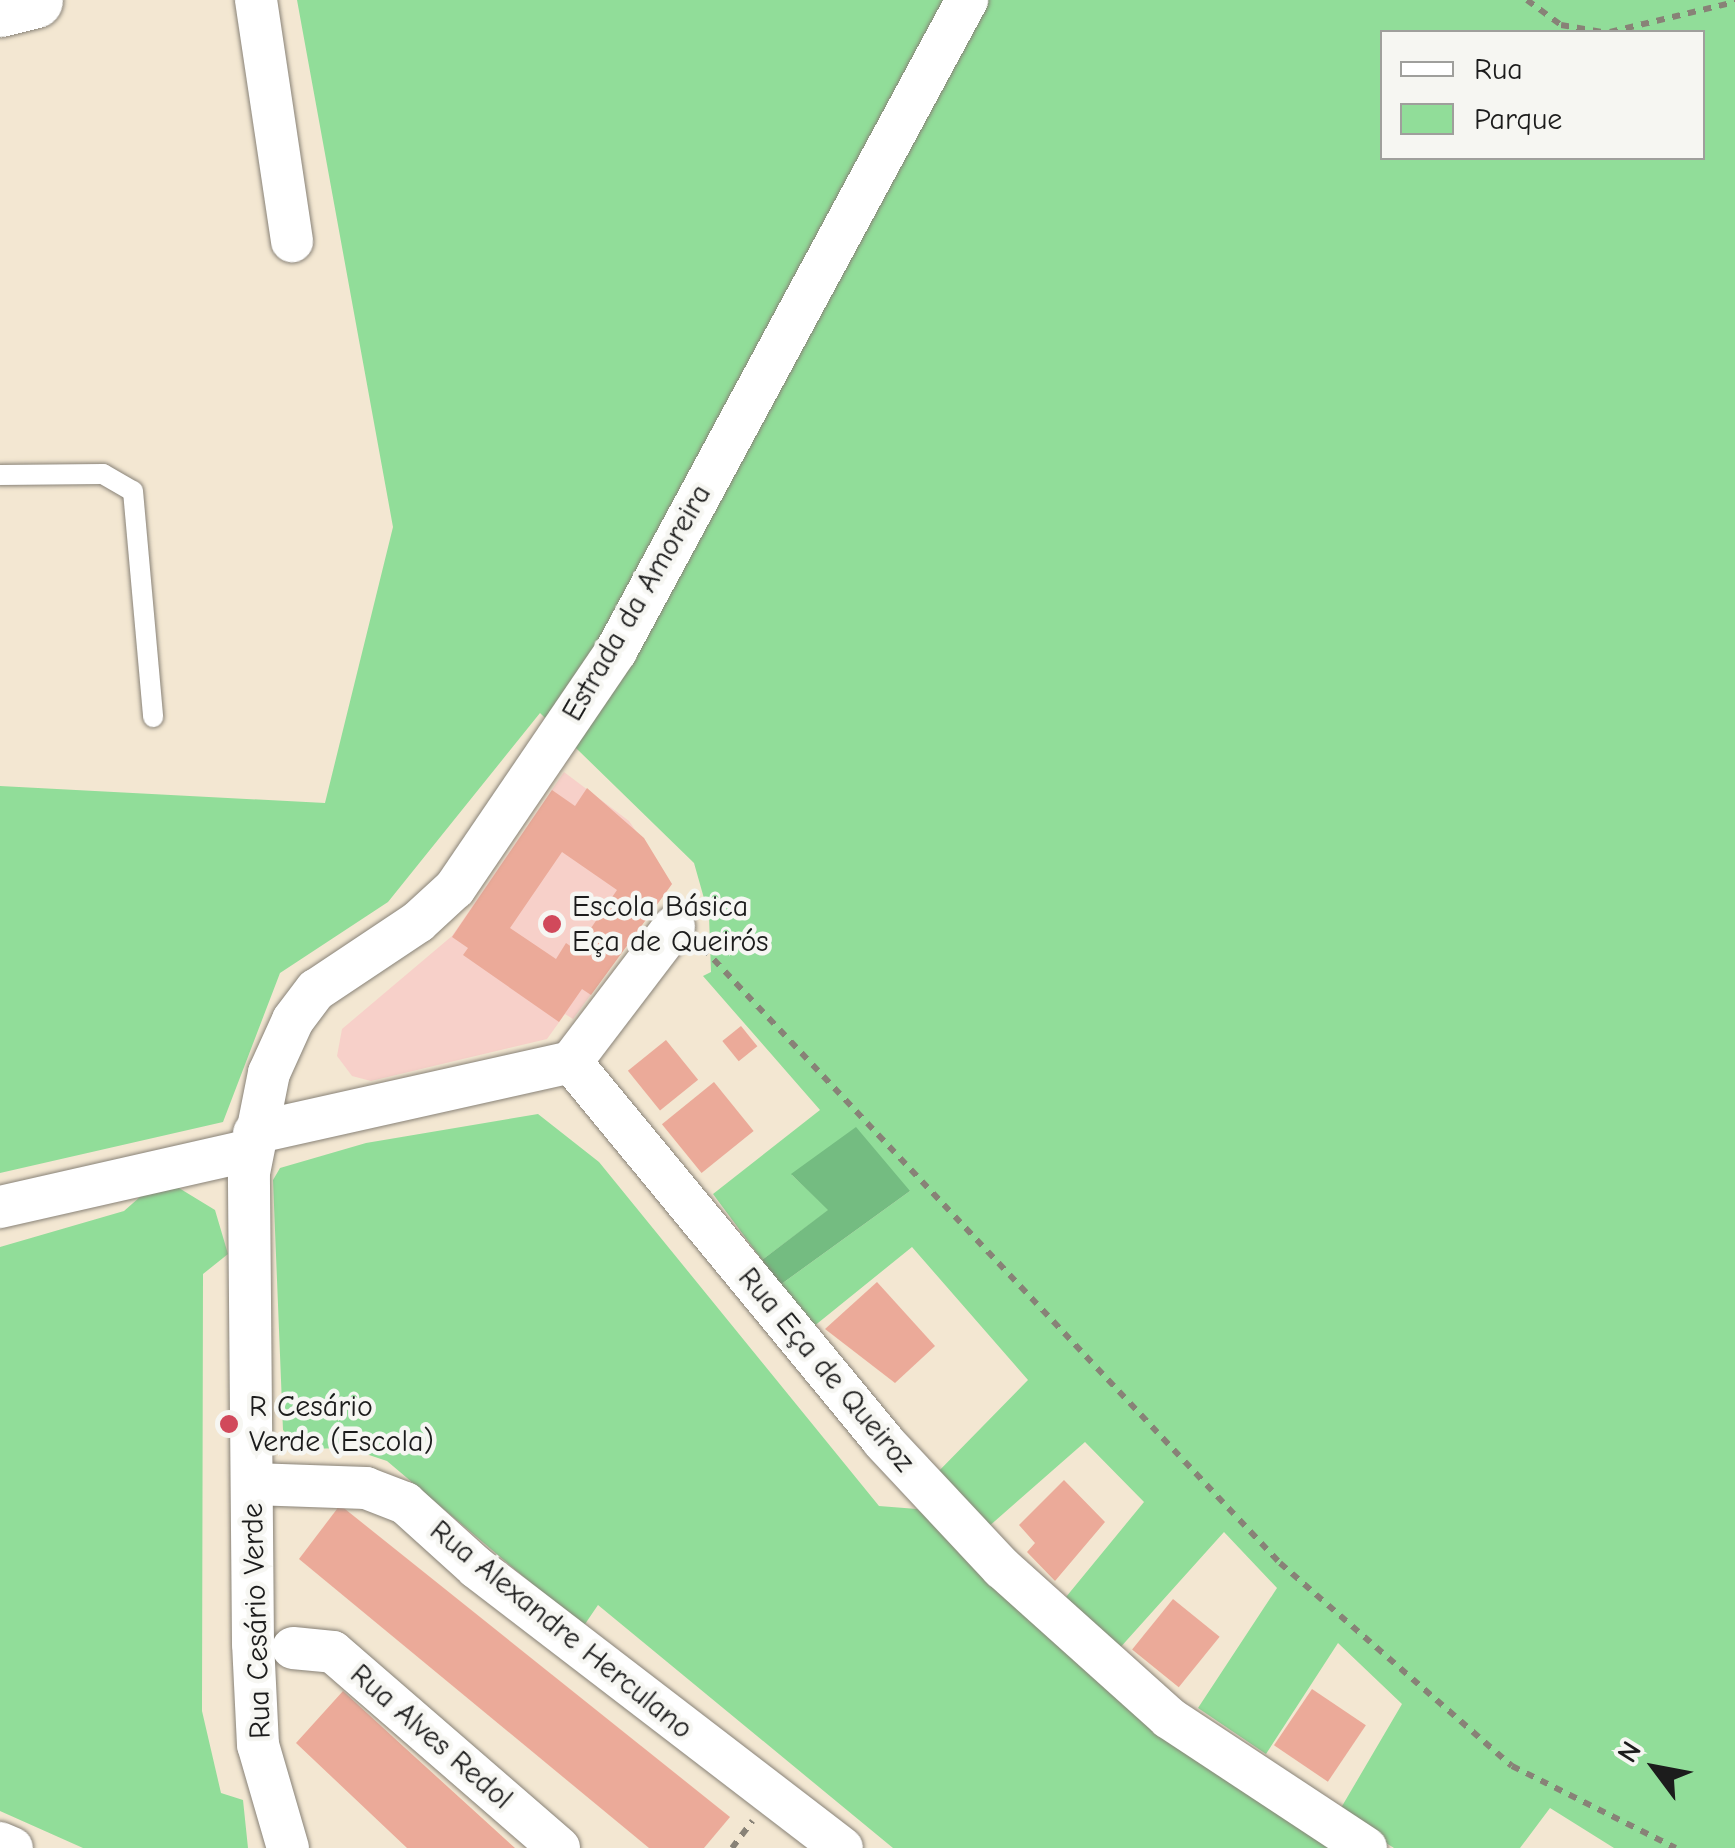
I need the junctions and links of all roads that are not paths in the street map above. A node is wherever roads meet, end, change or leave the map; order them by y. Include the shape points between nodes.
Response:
1 (35, 0) edge
2 (256, 0) edge
3 (967, 0) edge
4 (0, 9) edge
5 (292, 241) dead end
6 (0, 475) edge
7 (153, 717) dead end
8 (674, 928) road end
9 (571, 1062) junction
10 (253, 1142) junction
11 (0, 1207) edge
12 (253, 1484) junction
13 (293, 1648) dead end
14 (0, 1844) edge
15 (12, 1848) edge
16 (288, 1848) edge
17 (559, 1848) edge
18 (842, 1848) edge
19 (1366, 1848) edge

1 - 4 main road
2 - 5 street
3 - 10 street, Estrada da Amoreira via 616,651 455,888 418,922 328,978 304,1004 268,1073
6 - 7 lane via 103,474 133,492
8 - 9 street
9 - 10 street
9 - 19 street, Rua Eça de Queiroz via 884,1442 1002,1568 1169,1718
10 - 11 street
10 - 12 street, Rua Cesário Verde
12 - 16 street, Rua Cesário Verde via 258,1745
12 - 18 street, Rua Alexandre Herculano via 366,1488 405,1504 477,1568
13 - 17 street, Rua Alves Redol via 333,1652
14 - 15 street

